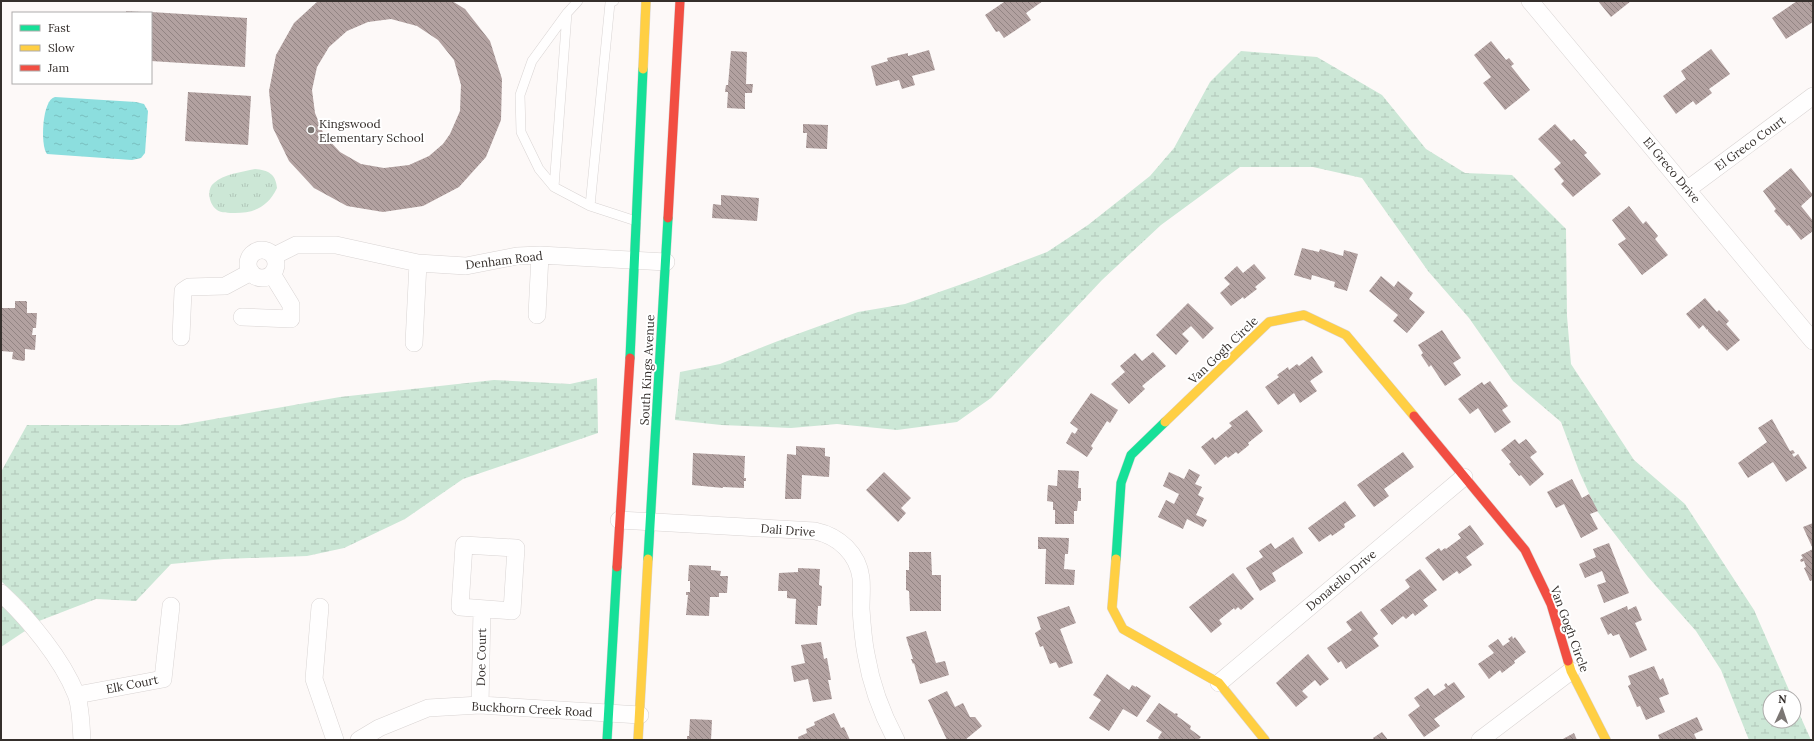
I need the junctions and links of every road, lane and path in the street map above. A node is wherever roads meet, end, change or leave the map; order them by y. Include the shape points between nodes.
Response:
1 (578, 1) edge
2 (614, 1) edge
3 (646, 1) edge
4 (680, 1) edge
5 (1530, 1) edge
6 (567, 13) junction
7 (1813, 96) edge
8 (554, 187) junction
9 (1688, 189) junction
10 (590, 206) junction
11 (636, 221) junction
12 (540, 255) junction
13 (274, 256) junction
14 (634, 260) junction
15 (666, 262) junction
16 (418, 263) junction
17 (251, 272) junction
18 (272, 274) junction
19 (537, 314) dead end
20 (242, 317) dead end
21 (180, 337) dead end
22 (1813, 341) edge
23 (414, 343) dead end
24 (1464, 477) junction
25 (619, 520) junction
26 (650, 522) junction
27 (1, 593) edge
28 (171, 606) dead end
29 (320, 607) dead end
30 (482, 609) junction
31 (1571, 671) junction
32 (1219, 683) junction
33 (77, 695) junction
34 (480, 705) junction
35 (608, 713) junction
36 (640, 715) junction
37 (82, 740) edge
38 (335, 740) edge
39 (359, 740) edge
40 (607, 740) edge
41 (638, 740) edge
42 (896, 740) edge
43 (1265, 740) edge
44 (1480, 740) edge
45 (1606, 740) edge

1 - 6 lane
2 - 10 lane via 610,3
3 - 11 main road, South Kings Avenue
4 - 15 main road, South Kings Avenue
5 - 9 street, El Greco Drive
6 - 8 lane
6 - 8 lane via 532,61 520,95 521,132 539,170
7 - 9 street, El Greco Court
8 - 10 lane
9 - 22 street, El Greco Drive
10 - 11 lane
11 - 14 main road, South Kings Avenue
12 - 14 street, Denham Road
12 - 16 street, Denham Road via 517,256 466,266
12 - 19 street
13 - 16 street, Denham Road via 296,245 336,245
13 - 17 street via 266,250 253,253 248,262
13 - 18 street via 277,264
14 - 15 street, Denham Road
14 - 25 main road, South Kings Avenue
15 - 26 main road, South Kings Avenue
16 - 23 street
17 - 18 street via 262,278
17 - 21 street via 225,286 188,287 183,291
18 - 20 street via 291,305 290,319
24 - 31 main road, Van Gogh Circle via 1524,550 1551,604
24 - 32 street, Donatello Drive
24 - 32 main road, Van Gogh Circle via 1346,335 1304,315 1269,322 1131,455 1121,483 1112,608 1122,629
25 - 26 street, Dali Drive
25 - 35 main road, South Kings Avenue
26 - 36 main road, South Kings Avenue
26 - 42 street, Dali Drive via 815,531 830,536 844,545 854,558 859,571 867,664 876,694
27 - 33 street via 19,610 55,655
28 - 33 street, Elk Court via 163,679
29 - 38 street via 314,679
30 - 30 street via 460,607 464,545 516,548 512,611
30 - 34 street, Doe Court
31 - 44 street
31 - 45 main road, Van Gogh Circle
32 - 43 main road, Van Gogh Circle
33 - 37 street
34 - 35 street, Buckhorn Creek Road
34 - 39 street, Buckhorn Creek Road via 428,708 379,728
35 - 36 street, Buckhorn Creek Road
35 - 40 main road, South Kings Avenue
36 - 41 main road, South Kings Avenue

